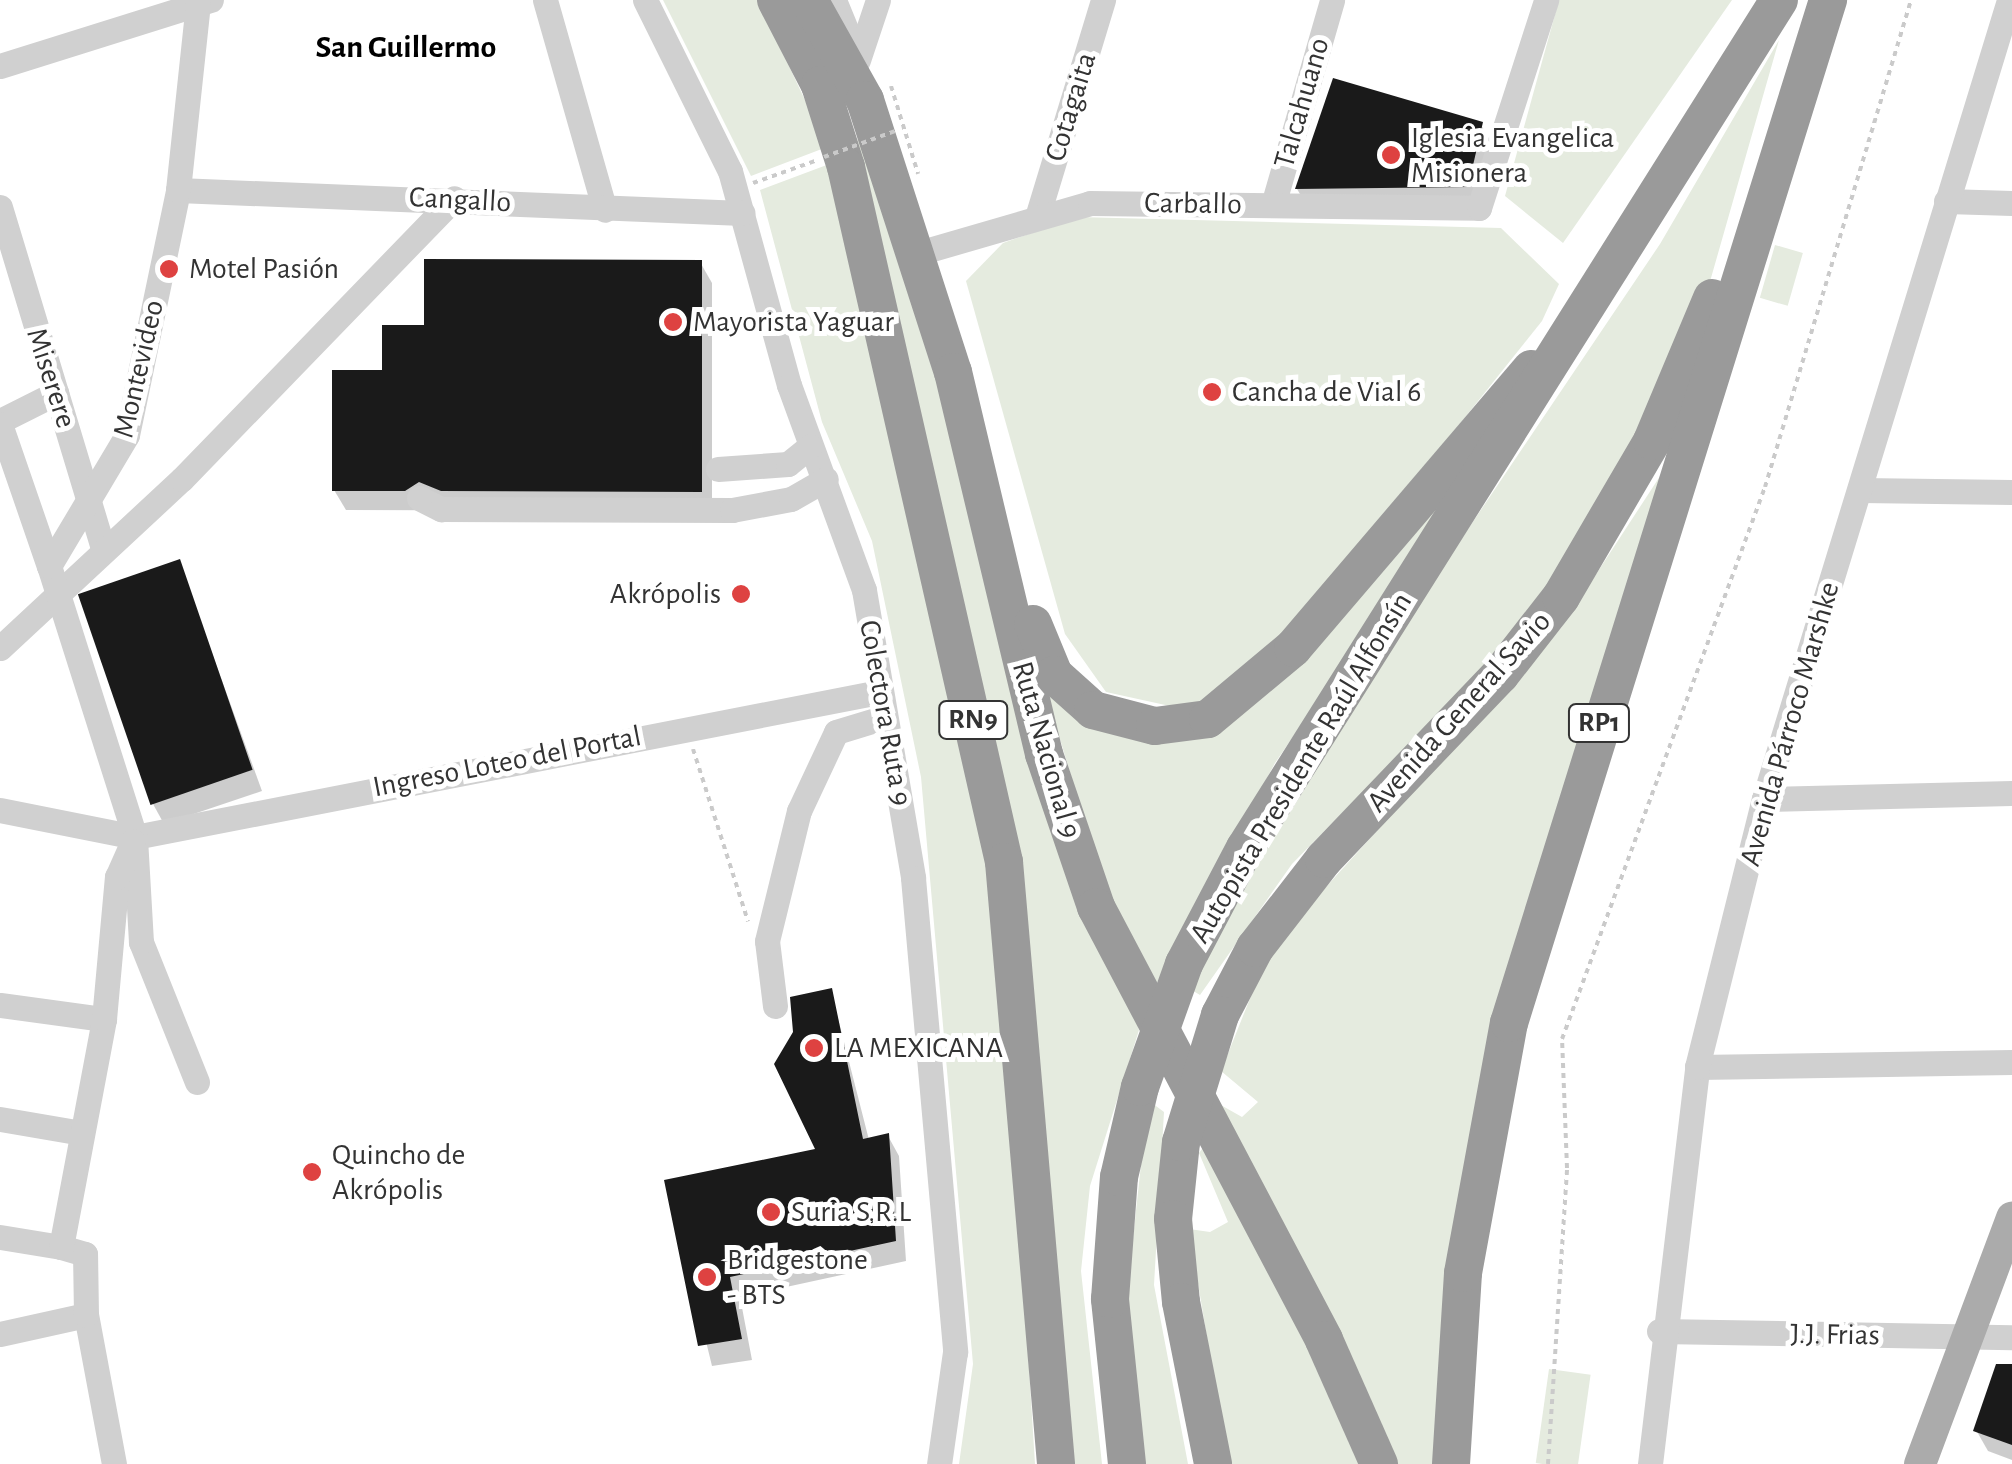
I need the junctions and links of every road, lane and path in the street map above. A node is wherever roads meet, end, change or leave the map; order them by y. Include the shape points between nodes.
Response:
1 (545, 0) edge
2 (644, 0) edge
3 (776, 0) edge
4 (808, 0) edge
5 (834, 0) edge
6 (878, 0) edge
7 (1103, 0) edge
8 (1332, 0) edge
9 (1546, 0) edge
10 (1820, 0) edge
11 (1828, 0) edge
12 (1910, 0) edge
13 (2009, 0) edge
14 (1778, 1) edge
15 (205, 2) edge
16 (858, 60) junction
17 (0, 66) edge
18 (865, 100) junction
19 (898, 130) dead end
20 (758, 182) dead end
21 (178, 190) junction
22 (454, 198) junction
23 (1946, 201) junction
24 (2012, 203) edge
25 (1273, 206) junction
26 (0, 208) edge
27 (605, 210) junction
28 (743, 212) junction
29 (1038, 214) junction
30 (915, 254) junction
31 (1599, 292) junction
32 (953, 372) junction
33 (56, 393) junction
34 (0, 423) edge
35 (810, 446) junction
36 (718, 469) dead end
37 (826, 479) junction
38 (1860, 490) junction
39 (2012, 492) edge
40 (419, 498) dead end
41 (90, 505) junction
42 (103, 548) junction
43 (49, 566) junction
44 (53, 596) junction
45 (0, 648) edge
46 (882, 704) junction
47 (686, 725) junction
48 (2012, 794) edge
49 (1764, 799) junction
50 (0, 810) edge
51 (135, 837) junction
52 (751, 931) dead end
53 (0, 1004) edge
54 (775, 1006) dead end
55 (104, 1019) junction
56 (2012, 1062) edge
57 (1697, 1067) junction
58 (197, 1082) dead end
59 (0, 1120) edge
60 (82, 1133) junction
61 (2012, 1218) edge
62 (0, 1236) edge
63 (61, 1247) junction
64 (86, 1315) junction
65 (1659, 1331) junction
66 (0, 1334) edge
67 (2012, 1337) edge
68 (1967, 1338) junction
69 (114, 1464) edge
70 (939, 1464) edge
71 (1056, 1464) edge
72 (1127, 1464) edge
73 (1213, 1464) edge
74 (1379, 1464) edge
75 (1451, 1464) edge
76 (1548, 1464) edge
77 (1650, 1464) edge
78 (1920, 1464) edge

1 - 27 street
2 - 28 street, Colectora Ruta 9 via 699,98
3 - 71 highway, Ruta Nacional 9 / RN9 via 820,85 846,167 1004,862
4 - 18 highway, Ruta Nacional 9 / RN9
5 - 16 street
6 - 16 street
7 - 29 street, Cotagaita
8 - 25 street, Talcahuano
9 - 25 street, Carballo via 1479,208
10 - 73 highway, Avenida General Savio, bridge via 1700,333 1596,543 1500,675 1288,903 1220,1014 1181,1142 1173,1219 1180,1302
11 - 75 highway, RP1 via 1508,1023 1463,1272
12 - 76 path via 1765,487 1562,1039 1567,1168
13 - 23 street, Avenida Párroco Marshke
14 - 31 highway
15 - 17 street
15 - 21 street, Montevideo
16 - 18 street
18 - 30 highway, Ruta Nacional 9 / RN9
19 - 20 path, bridge
21 - 22 street, Cangallo
21 - 41 street, Montevideo via 127,435
22 - 27 street, Cangallo
22 - 42 street via 182,479
23 - 24 street
23 - 38 street, Avenida Párroco Marshke
25 - 29 street, Carballo via 1102,202
26 - 33 street, Miserere
27 - 28 street, Cangallo
28 - 35 street, Colectora Ruta 9
29 - 30 street, Carballo
30 - 32 highway, Ruta Nacional 9 / RN9
31 - 32 highway via 1270,672 1223,711 1178,726 1093,710 1054,675 976,412
31 - 72 highway, Autopista Presidente Raúl Alfonsín, bridge via 1245,848 1184,964 1140,1086 1119,1177 1110,1299
32 - 74 highway, Ruta Nacional 9 / RN9 via 1044,754 1096,907 1324,1340
33 - 34 street
33 - 41 street, Miserere
34 - 43 street
35 - 36 street via 788,464
35 - 37 street, Colectora Ruta 9
37 - 40 street via 791,499 732,510 441,508
37 - 46 street, Colectora Ruta 9 via 864,590
38 - 39 street
38 - 49 street, Avenida Párroco Marshke
41 - 42 street, Miserere
41 - 43 street, Montevideo
42 - 44 street
43 - 44 street
44 - 45 street
44 - 51 street
46 - 47 street, Ingreso Loteo del Portal
46 - 54 street via 836,732 799,812 767,941
46 - 70 street, Colectora Ruta 9 via 913,878 954,1352
47 - 51 street, Ingreso Loteo del Portal
47 - 52 path
48 - 49 street
49 - 57 street, Avenida Párroco Marshke
50 - 51 street
51 - 55 street via 117,877
51 - 58 street via 140,942
53 - 55 street
55 - 60 street
56 - 57 street
57 - 65 street, Avenida Párroco Marshke
59 - 60 street
60 - 63 street
61 - 68 main road
62 - 63 street
63 - 64 street via 85,1254
64 - 66 street
64 - 69 street
65 - 68 street, J.J. Frias
65 - 77 street, Avenida Párroco Marshke
67 - 68 street, J.J. Frias
68 - 78 main road

